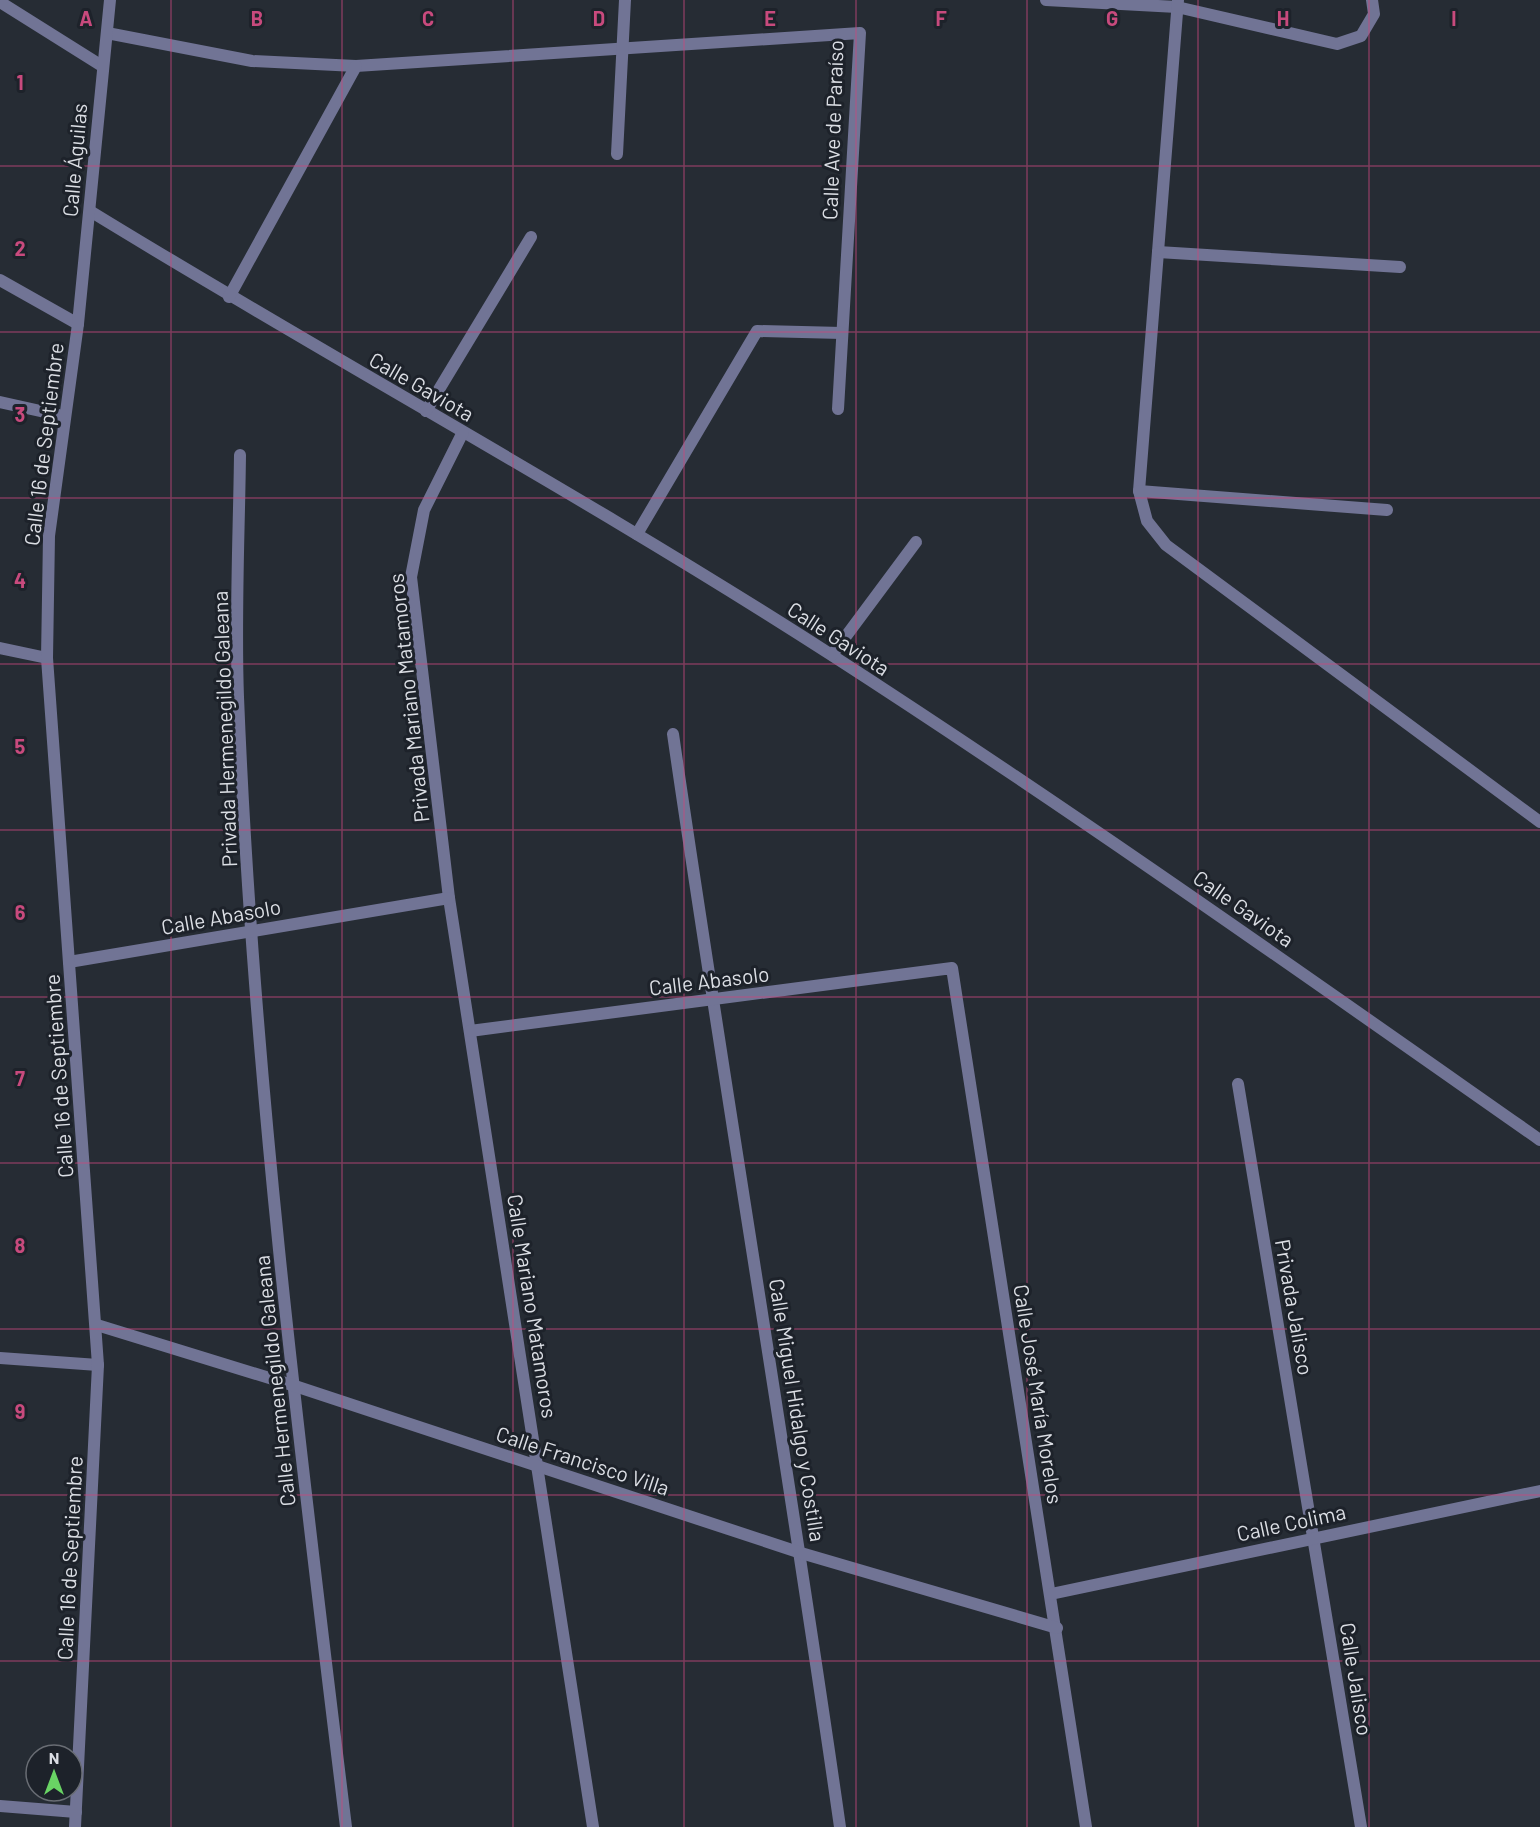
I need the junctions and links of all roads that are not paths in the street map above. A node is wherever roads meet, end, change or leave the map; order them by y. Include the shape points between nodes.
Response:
1 (110, 0) edge
2 (625, 0) edge
3 (1046, 0) edge
4 (1372, 0) edge
5 (0, 2) edge
6 (1177, 4) edge
7 (107, 33) junction
8 (623, 47) junction
9 (102, 66) junction
10 (356, 66) junction
11 (617, 154) dead end
12 (90, 211) junction
13 (531, 237) dead end
14 (1158, 252) junction
15 (1400, 267) dead end
16 (0, 280) edge
17 (229, 297) junction
18 (78, 324) junction
19 (842, 333) junction
20 (0, 402) edge
21 (838, 409) dead end
22 (426, 411) junction
23 (63, 416) junction
24 (463, 432) junction
25 (240, 455) dead end
26 (1139, 491) junction
27 (1387, 510) dead end
28 (637, 534) junction
29 (916, 542) dead end
30 (0, 648) edge
31 (832, 655) junction
32 (47, 658) junction
33 (673, 734) dead end
34 (1540, 822) edge
35 (449, 898) junction
36 (251, 931) junction
37 (69, 962) junction
38 (952, 968) joint
39 (712, 999) junction
40 (471, 1031) junction
41 (1238, 1084) dead end
42 (1540, 1142) edge
43 (97, 1325) junction
44 (0, 1358) edge
45 (98, 1365) junction
46 (292, 1385) junction
47 (538, 1465) junction
48 (1540, 1491) edge
49 (1314, 1537) junction
50 (801, 1553) junction
51 (1051, 1594) junction
52 (1057, 1628) junction
53 (0, 1806) edge
54 (76, 1812) junction
55 (75, 1827) edge
56 (346, 1827) edge
57 (593, 1827) edge
58 (840, 1827) edge
59 (1086, 1827) edge
60 (1361, 1827) edge

1 - 7 street, Calle Águilas
2 - 8 street
3 - 6 street
4 - 6 street via 1374,14 1361,36 1337,44
5 - 9 street
6 - 14 street
7 - 9 street, Calle Águilas
7 - 10 street, Calle Ave de Paraíso via 252,61
8 - 10 street, Calle Ave de Paraíso
8 - 11 street
8 - 19 street, Calle Ave de Paraíso via 860,33
9 - 12 street, Calle Águilas
10 - 17 street
12 - 17 street, Calle Gaviota
12 - 18 street, Calle Águilas
13 - 22 street
14 - 15 street
14 - 26 street
16 - 18 street
17 - 22 street, Calle Gaviota
18 - 23 street, Calle 16 de Septiembre
19 - 21 street, Calle Ave de Paraíso
19 - 28 street via 758,331
20 - 23 street
22 - 24 street, Calle Gaviota
23 - 32 street, Calle 16 de Septiembre via 49,536
24 - 28 street, Calle Gaviota
24 - 35 street, Privada Mariano Matamoros via 424,510 411,576
25 - 36 street, Privada Hermenegildo Galeana via 238,693
26 - 27 street
26 - 34 street via 1147,521 1166,545
28 - 31 street, Calle Gaviota
29 - 31 street
30 - 32 street
31 - 42 street, Calle Gaviota via 1168,879
32 - 37 street, Calle 16 de Septiembre
33 - 39 street, Calle Miguel Hidalgo y Costilla
35 - 36 street, Calle Abasolo
35 - 40 street, Calle Mariano Matamoros
36 - 37 street, Calle Abasolo
36 - 46 street, Calle Hermenegildo Galeana
37 - 43 street, Calle 16 de Septiembre
38 - 39 street, Calle Abasolo
38 - 51 street, Calle José María Morelos
39 - 40 street, Calle Abasolo
39 - 50 street, Calle Miguel Hidalgo y Costilla
40 - 47 street, Calle Mariano Matamoros
41 - 49 street, Privada Jalisco
43 - 45 street, Calle 16 de Septiembre
43 - 46 street, Calle Francisco Villa
44 - 45 street
45 - 54 street, Calle 16 de Septiembre
46 - 47 street, Calle Francisco Villa
46 - 56 street, Calle Hermenegildo Galeana
47 - 50 street, Calle Francisco Villa
47 - 57 street, Calle Mariano Matamoros
48 - 49 street, Calle Colima
49 - 51 street, Calle Colima
49 - 60 street, Calle Jalisco
50 - 52 street, Calle Francisco Villa
50 - 58 street, Calle Miguel Hidalgo y Costilla
51 - 52 street, Calle José María Morelos
52 - 59 street, Calle José María Morelos
53 - 54 street
54 - 55 street, Calle 16 de Septiembre

